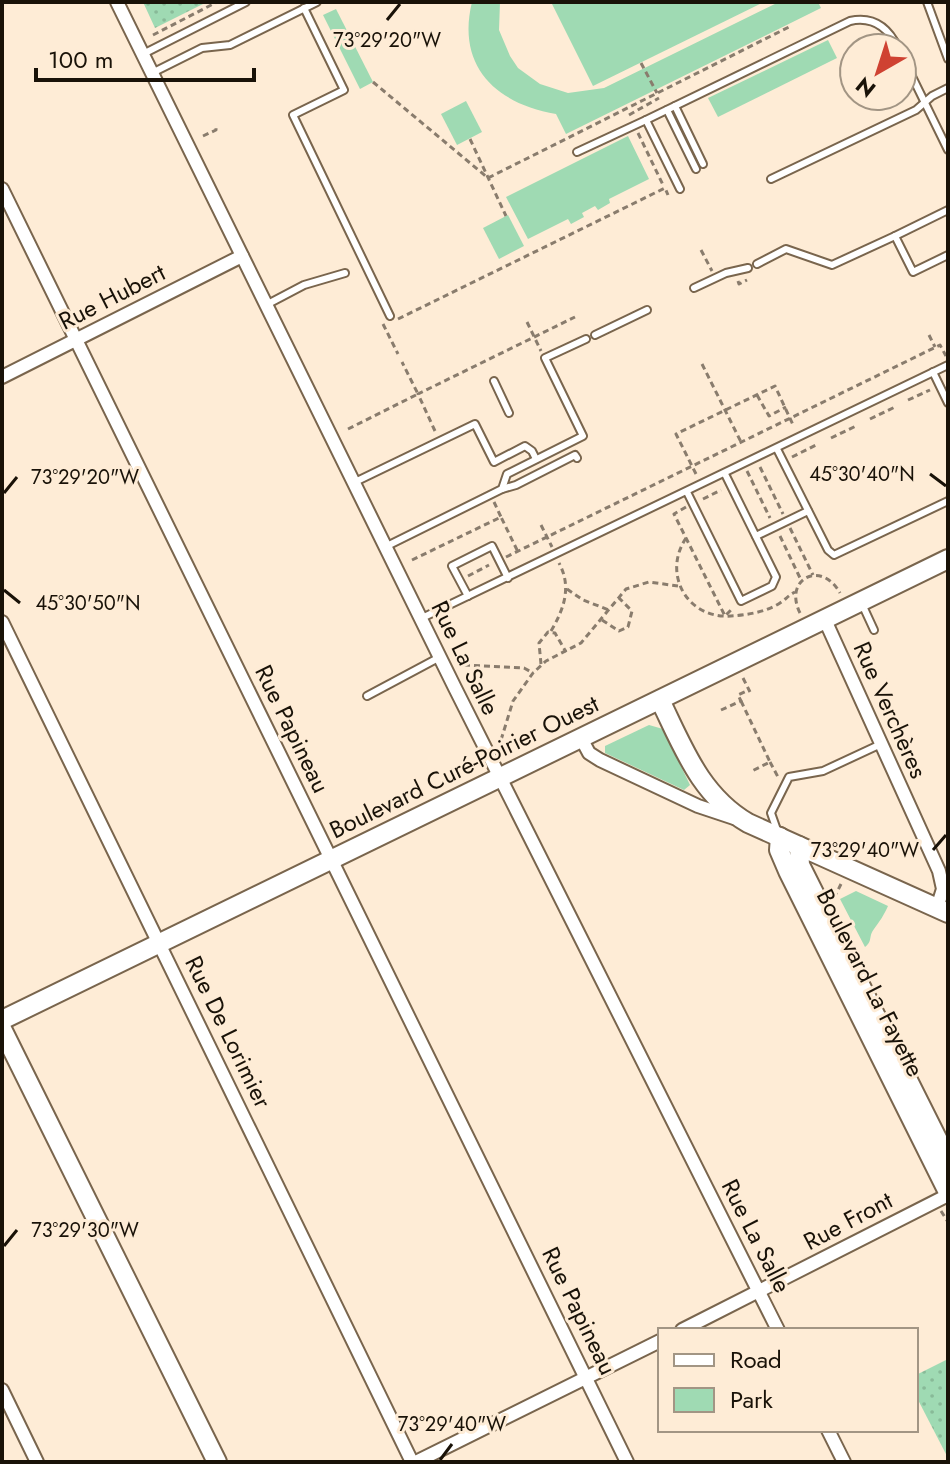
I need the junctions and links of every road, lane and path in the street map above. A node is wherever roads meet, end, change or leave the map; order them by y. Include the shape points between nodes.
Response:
1 (117, 2) edge
2 (217, 2) edge
3 (247, 2) edge
4 (317, 2) edge
5 (927, 2) edge
6 (304, 8) junction
7 (791, 26) dead end
8 (888, 32) edge
9 (153, 35) dead end
10 (143, 54) junction
11 (948, 59) edge
12 (641, 63) dead end
13 (152, 73) junction
14 (373, 82) dead end
15 (918, 88) edge
16 (948, 88) edge
17 (657, 93) junction
18 (659, 98) dead end
19 (925, 102) junction
20 (675, 106) junction
21 (667, 110) junction
22 (646, 120) junction
23 (216, 126) dead end
24 (203, 136) dead end
25 (470, 139) dead end
26 (948, 150) edge
27 (577, 152) dead end
28 (655, 168) dead end
29 (488, 178) junction
30 (771, 179) dead end
31 (665, 188) junction
32 (2, 189) edge
33 (680, 189) dead end
34 (668, 195) dead end
35 (948, 210) edge
36 (506, 216) dead end
37 (586, 227) junction
38 (589, 234) dead end
39 (895, 236) junction
40 (701, 250) dead end
41 (948, 255) edge
42 (242, 256) junction
43 (363, 263) junction
44 (757, 264) dead end
45 (355, 267) dead end
46 (710, 268) dead end
47 (748, 268) dead end
48 (345, 273) dead end
49 (737, 279) dead end
50 (747, 280) dead end
51 (694, 288) dead end
52 (266, 305) junction
53 (647, 310) dead end
54 (390, 316) dead end
55 (575, 317) dead end
56 (527, 322) dead end
57 (384, 326) dead end
58 (595, 335) dead end
59 (929, 335) dead end
60 (534, 337) junction
61 (586, 339) dead end
62 (77, 340) junction
63 (935, 347) junction
64 (946, 357) dead end
65 (402, 362) dead end
66 (702, 364) dead end
67 (948, 365) edge
68 (933, 372) junction
69 (2, 377) edge
70 (494, 381) dead end
71 (933, 388) dead end
72 (418, 394) junction
73 (757, 395) junction
74 (908, 400) dead end
75 (948, 403) edge
76 (786, 407) junction
77 (895, 407) dead end
78 (725, 410) junction
79 (509, 413) dead end
80 (790, 418) junction
81 (870, 419) dead end
82 (856, 426) dead end
83 (348, 429) dead end
84 (796, 431) dead end
85 (831, 438) dead end
86 (440, 441) junction
87 (741, 442) junction
88 (818, 444) dead end
89 (803, 445) dead end
90 (777, 449) junction
91 (805, 451) junction
92 (793, 457) dead end
93 (577, 458) dead end
94 (536, 459) junction
95 (759, 465) dead end
96 (692, 466) junction
97 (747, 471) dead end
98 (725, 474) junction
99 (698, 478) dead end
100 (354, 483) junction
101 (502, 489) junction
102 (724, 489) dead end
103 (687, 492) junction
104 (490, 494) junction
105 (699, 501) dead end
106 (948, 501) edge
107 (686, 507) dead end
108 (808, 511) junction
109 (783, 514) dead end
110 (501, 517) junction
111 (771, 520) dead end
112 (541, 525) dead end
113 (790, 527) dead end
114 (778, 533) dead end
115 (756, 536) junction
116 (547, 537) junction
117 (686, 538) junction
118 (385, 547) junction
119 (553, 550) dead end
120 (518, 552) junction
121 (506, 557) dead end
122 (948, 559) edge
123 (412, 560) dead end
124 (559, 563) dead end
125 (493, 564) dead end
126 (813, 575) junction
127 (467, 577) dead end
128 (508, 578) junction
129 (802, 581) junction
130 (678, 586) junction
131 (567, 589) junction
132 (795, 592) junction
133 (840, 593) dead end
134 (468, 596) junction
135 (619, 598) junction
136 (861, 602) junction
137 (615, 603) junction
138 (622, 608) dead end
139 (609, 610) junction
140 (800, 613) dead end
141 (725, 616) junction
142 (421, 619) junction
143 (602, 620) junction
144 (825, 620) junction
145 (2, 622) edge
146 (874, 630) dead end
147 (551, 631) junction
148 (566, 652) junction
149 (440, 657) junction
150 (541, 664) junction
151 (464, 665) dead end
152 (533, 673) junction
153 (743, 678) dead end
154 (367, 696) dead end
155 (660, 700) junction
156 (741, 701) junction
157 (721, 710) dead end
158 (581, 738) junction
159 (501, 740) dead end
160 (881, 744) junction
161 (770, 762) junction
162 (752, 771) dead end
163 (500, 777) junction
164 (783, 788) junction
165 (748, 823) junction
166 (780, 837) junction
167 (799, 846) junction
168 (331, 858) junction
169 (840, 886) dead end
170 (835, 902) dead end
171 (942, 911) edge
172 (160, 942) junction
173 (2, 1020) edge
174 (2, 1029) edge
175 (948, 1160) edge
176 (948, 1194) edge
177 (943, 1216) dead end
178 (948, 1222) edge
179 (760, 1292) junction
180 (686, 1328) edge
181 (777, 1328) edge
182 (658, 1342) edge
183 (587, 1377) junction
184 (2, 1390) edge
185 (829, 1432) edge
186 (37, 1462) edge
187 (217, 1462) edge
188 (414, 1462) edge
189 (627, 1462) edge
190 (844, 1462) edge

1 - 10 street, Rue La Salle
2 - 9 path
3 - 10 lane
4 - 6 lane
5 - 11 lane
6 - 13 lane via 230,45 202,48
6 - 43 lane via 344,90 293,115
7 - 17 path
8 - 20 lane via 865,20 850,21
10 - 13 street, Rue La Salle
12 - 17 path
13 - 42 street, Rue La Salle
14 - 29 path
15 - 19 lane
16 - 19 lane
17 - 18 path
17 - 29 path
19 - 26 lane
19 - 30 lane
20 - 21 lane
20 - 21 lane via 700,166
21 - 22 lane
22 - 27 lane
22 - 33 lane
23 - 24 path
25 - 29 path
28 - 31 path
29 - 36 path
31 - 34 path
31 - 37 path
32 - 62 street, Rue Papineau
35 - 39 lane
37 - 38 path
37 - 57 path
39 - 41 lane via 913,272
39 - 44 lane via 832,265 786,249
40 - 46 path
42 - 52 street, Rue La Salle
42 - 62 street, Rue Hubert
43 - 45 lane
43 - 54 lane
47 - 51 lane
48 - 52 lane via 304,285
49 - 50 path via 739,284
52 - 100 street, Rue La Salle
53 - 58 lane
55 - 60 path
56 - 60 path
59 - 63 path
60 - 72 path
61 - 94 lane via 545,358 583,436
62 - 69 street, Rue Hubert
62 - 168 street, Rue Papineau
63 - 64 path via 940,345
63 - 80 path
65 - 72 path
66 - 78 path
67 - 68 lane
68 - 75 lane
68 - 90 lane
70 - 79 lane
71 - 74 path
72 - 83 path
72 - 86 path
73 - 76 path via 769,416
73 - 76 path via 775,386
73 - 78 path
76 - 80 path
77 - 81 path
78 - 87 path
78 - 96 path via 676,434
80 - 84 path
80 - 87 path
82 - 85 path
86 - 94 lane via 475,424 494,462 525,446
86 - 100 lane
87 - 96 path
88 - 91 path
89 - 91 path
90 - 98 lane
90 - 108 lane
91 - 92 path
93 - 101 lane
94 - 101 lane via 507,474
95 - 109 path
96 - 99 path
96 - 116 path
97 - 111 path
98 - 103 lane
98 - 115 lane
100 - 118 street, Rue La Salle
101 - 104 lane
102 - 105 path
103 - 115 lane via 741,601 776,580
103 - 128 lane
104 - 110 path
104 - 118 lane
106 - 108 lane via 837,555 829,552
107 - 117 path via 674,514
108 - 115 lane
110 - 120 path
110 - 123 path
112 - 116 path
113 - 126 path
114 - 129 path
116 - 119 path
116 - 120 path
117 - 130 path via 676,564
117 - 141 path
118 - 142 street, Rue La Salle
120 - 121 path
122 - 136 street, Boulevard Curé-Poirier Ouest
124 - 131 path
125 - 127 path
126 - 129 path
126 - 133 path via 831,580
128 - 134 lane
128 - 134 lane via 492,546 452,566
129 - 132 path
130 - 135 path via 637,584
130 - 141 path via 694,606
131 - 139 path
131 - 147 path
132 - 140 path
132 - 141 path via 765,610
134 - 142 lane
135 - 137 path
135 - 143 path via 632,611 628,627 619,631
136 - 144 street, Boulevard Curé-Poirier Ouest
136 - 146 lane
137 - 138 path
137 - 139 path
139 - 143 path
142 - 149 street, Rue La Salle
143 - 148 path
144 - 155 street, Boulevard Curé-Poirier Ouest
144 - 160 street, Rue Verchères
145 - 172 street, Rue De Lorimier
147 - 148 path
147 - 150 path via 539,643
148 - 150 path
149 - 154 lane
149 - 163 street, Rue La Salle
150 - 152 path
151 - 152 path
152 - 159 path via 513,701
153 - 156 path via 750,691 738,695
155 - 158 street, Boulevard Curé-Poirier Ouest
155 - 165 street via 694,770 731,812
156 - 157 path
156 - 161 path
158 - 163 street, Boulevard Curé-Poirier Ouest
158 - 165 street via 600,760
160 - 164 lane via 823,771 792,775
160 - 171 street, Rue Verchères via 942,879
161 - 162 path
161 - 164 path
163 - 168 street, Boulevard Curé-Poirier Ouest
163 - 179 street, Rue La Salle
164 - 166 lane via 771,813
165 - 166 street
166 - 167 street
166 - 176 street, Boulevard La Fayette via 785,867
167 - 171 street
167 - 175 street, Boulevard La Fayette via 800,865
168 - 172 street, Boulevard Curé-Poirier Ouest
168 - 183 street, Rue Papineau
169 - 170 path, Boulevard La Fayette
172 - 173 street, Boulevard Curé-Poirier Ouest
172 - 188 street, Rue De Lorimier
174 - 187 street
176 - 179 street, Rue Front
177 - 178 path
179 - 180 street, Rue Front
179 - 181 street, Rue La Salle
182 - 183 street
183 - 188 street
183 - 189 street, Rue Papineau
184 - 186 street
185 - 190 street

